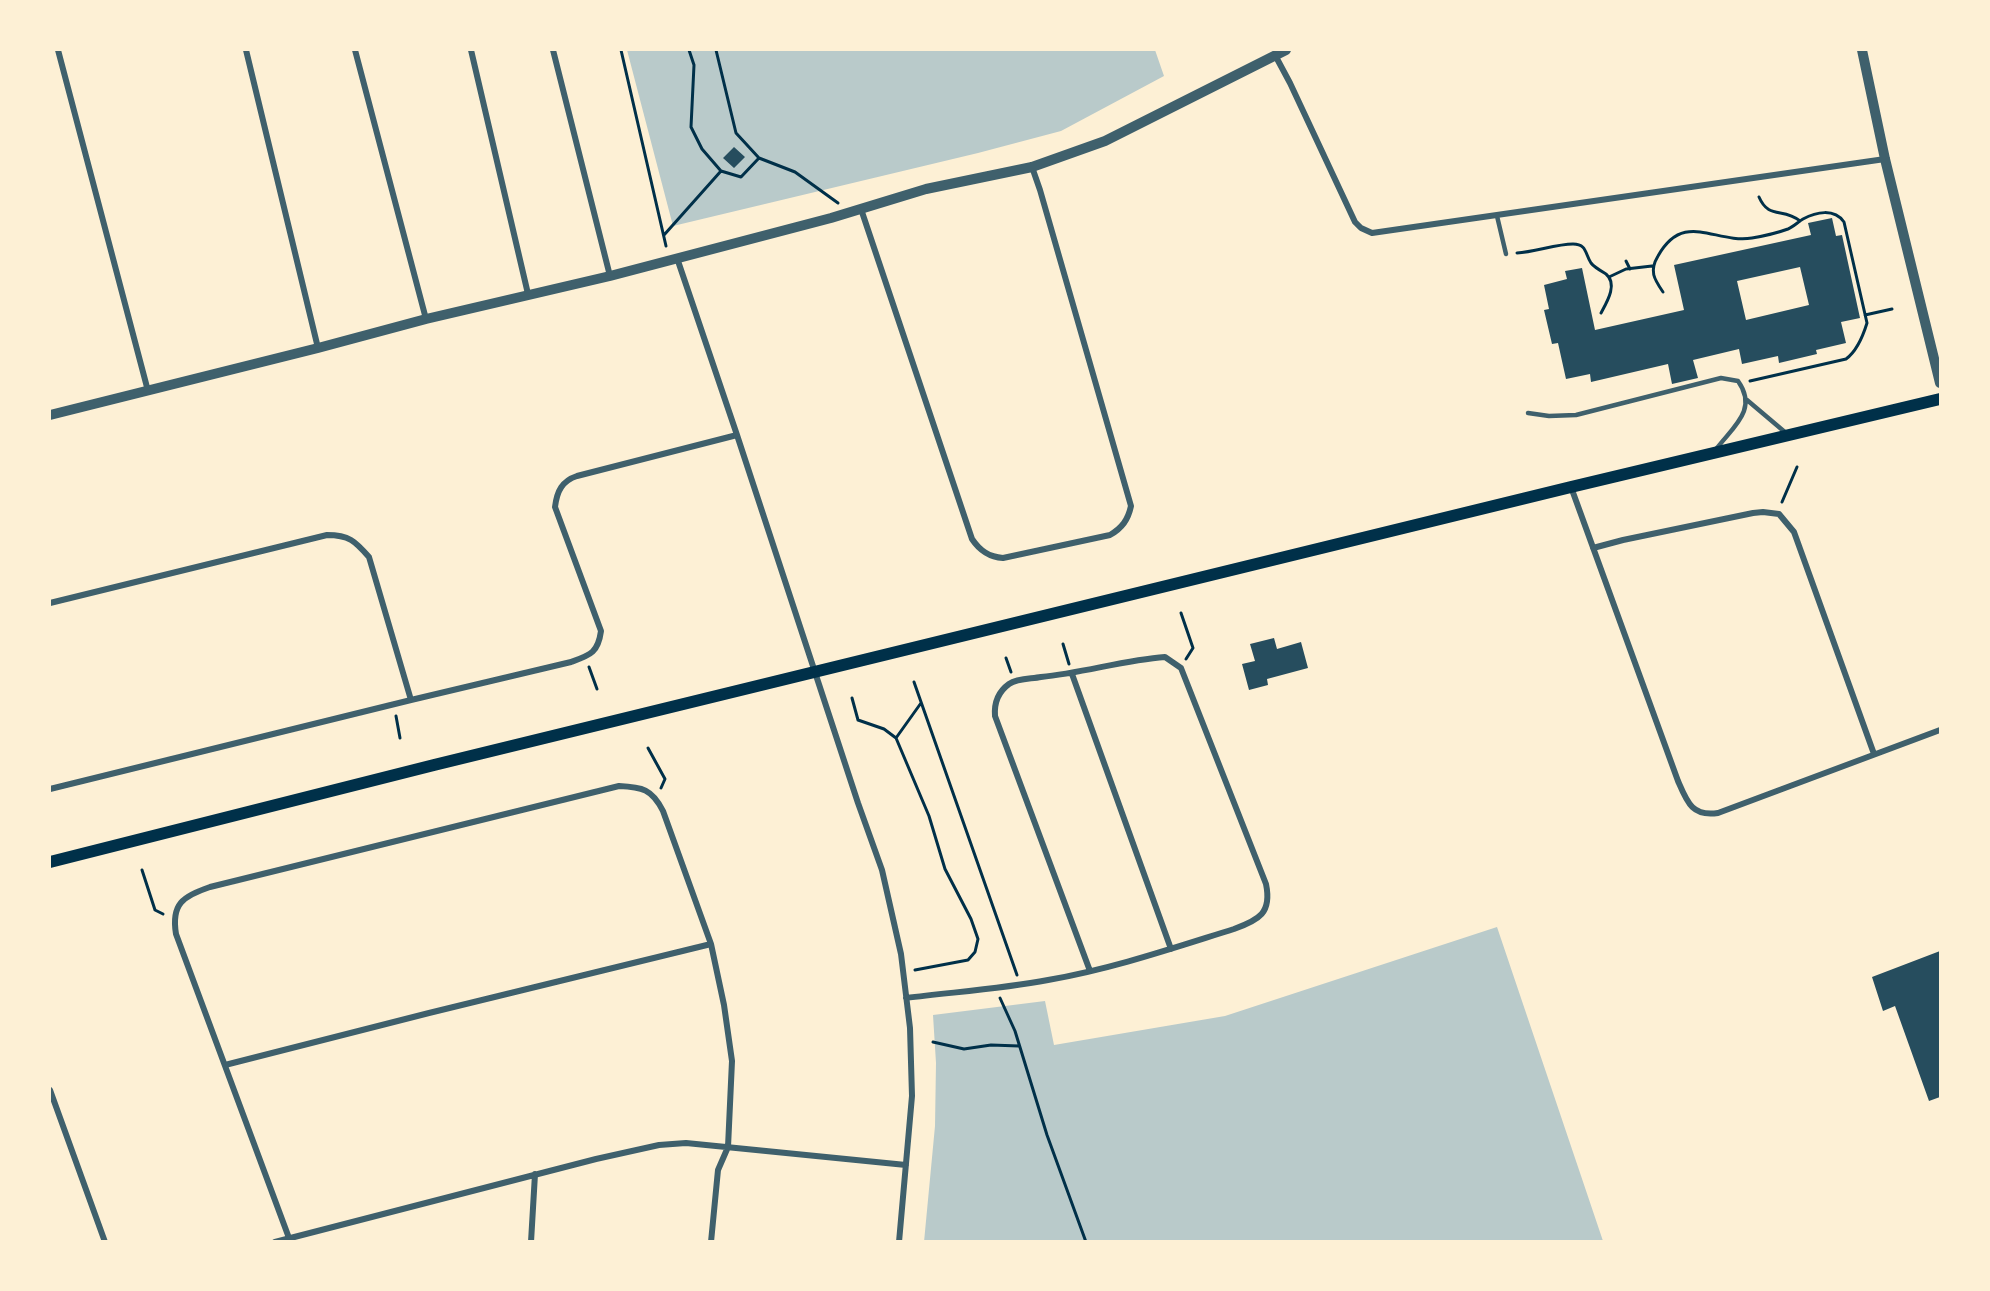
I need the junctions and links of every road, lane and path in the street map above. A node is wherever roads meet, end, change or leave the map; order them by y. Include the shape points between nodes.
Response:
1 (58, 50) edge
2 (246, 50) edge
3 (355, 50) edge
4 (471, 50) edge
5 (553, 50) edge
6 (621, 50) edge
7 (689, 50) edge
8 (716, 50) edge
9 (1286, 50) edge
10 (1862, 50) edge
11 (1275, 55) junction
12 (759, 158) junction
13 (1885, 159) junction
14 (1032, 167) junction
15 (721, 171) junction
16 (1759, 196) dead end
17 (856, 211) junction
18 (1497, 216) junction
19 (1800, 221) junction
20 (664, 235) junction
21 (1506, 254) joint
22 (673, 259) junction
23 (1626, 261) dead end
24 (1652, 266) junction
25 (1630, 269) junction
26 (610, 276) junction
27 (1609, 277) junction
28 (1664, 292) dead end
29 (528, 294) junction
30 (1892, 309) dead end
31 (1602, 313) dead end
32 (1865, 315) junction
33 (426, 318) junction
34 (318, 348) junction
35 (1740, 383) junction
36 (1941, 384) edge
37 (148, 391) junction
38 (1941, 399) edge
39 (1747, 400) junction
40 (1528, 413) dead end
41 (50, 415) edge
42 (737, 435) junction
43 (1789, 435) junction
44 (1713, 453) junction
45 (1797, 467) dead end
46 (1571, 487) junction
47 (1782, 502) dead end
48 (1593, 548) junction
49 (50, 603) edge
50 (1180, 613) dead end
51 (1063, 644) dead end
52 (586, 657) junction
53 (1181, 668) junction
54 (815, 672) junction
55 (1072, 674) junction
56 (914, 682) dead end
57 (597, 689) dead end
58 (852, 698) dead end
59 (411, 700) junction
60 (922, 703) junction
61 (394, 705) junction
62 (1941, 730) edge
63 (400, 738) dead end
64 (896, 738) junction
65 (648, 748) dead end
66 (1874, 754) junction
67 (50, 789) edge
68 (657, 798) junction
69 (50, 862) edge
70 (142, 870) dead end
71 (173, 918) junction
72 (711, 944) junction
73 (1171, 949) junction
74 (1090, 971) junction
75 (903, 972) junction
76 (1019, 984) junction
77 (996, 987) junction
78 (906, 998) junction
79 (933, 1042) dead end
80 (1019, 1046) junction
81 (225, 1065) junction
82 (50, 1090) edge
83 (728, 1147) junction
84 (906, 1165) junction
85 (535, 1174) junction
86 (289, 1238) junction
87 (105, 1242) edge
88 (275, 1242) edge
89 (531, 1242) edge
90 (711, 1242) edge
91 (899, 1242) edge
92 (1086, 1242) edge

1 - 37 street
2 - 34 street
3 - 33 street
4 - 29 street
5 - 26 street
6 - 20 path
7 - 15 path via 694,65 691,127 702,149
8 - 12 path via 736,134
9 - 11 street
10 - 13 street
11 - 14 street via 1105,141
11 - 18 street via 1361,228 1371,233 1386,232
12 - 15 path via 741,177
12 - 17 path via 795,172
13 - 18 street
13 - 36 street
14 - 17 street via 926,189
14 - 17 street via 1131,506 1120,529 1110,535 1003,558 977,547
15 - 20 path
16 - 19 path via 1772,212 1791,214
17 - 22 street
18 - 21 lane
19 - 24 path via 1750,239 1695,231 1682,233 1659,253
19 - 32 path via 1827,211 1840,216
20 - 22 path
21 - 27 path via 1574,244 1582,246 1590,262
22 - 26 street
22 - 42 street
23 - 25 path
24 - 25 path
24 - 28 path via 1654,279
25 - 27 path
26 - 29 street
27 - 31 path via 1612,287
29 - 33 street
30 - 32 path
32 - 35 path via 1864,333 1846,360
33 - 34 street
34 - 37 street
35 - 39 lane
35 - 40 lane via 1721,378 1576,415
37 - 41 street
38 - 43 main road
39 - 43 lane
39 - 44 lane via 1743,414
42 - 52 street via 577,476 561,487 555,507 601,632 599,644
42 - 54 street
43 - 44 main road
44 - 46 main road
45 - 47 path
46 - 48 street
46 - 54 main road
48 - 66 street via 1753,513 1779,514 1794,532
48 - 66 street via 1678,781 1695,810 1718,813
49 - 59 street via 327,535 343,535 369,557
50 - 53 path via 1193,648
51 - 55 path
52 - 57 path
52 - 59 street
53 - 55 street via 1159,657
53 - 73 street via 1269,898 1264,913 1250,923
54 - 69 main road
54 - 75 street via 882,870
55 - 73 street
55 - 74 street via 1010,683 994,705
56 - 60 path
58 - 64 path via 858,720
59 - 61 street
60 - 64 path
60 - 76 path
61 - 63 path
61 - 67 street
62 - 66 street
64 - 75 path via 929,816 945,870 978,939 969,960
65 - 68 path via 665,779
68 - 71 street via 636,787 619,786 221,884 190,894 178,904
68 - 72 street
70 - 71 path via 155,910
71 - 81 street
72 - 81 street
72 - 83 street via 732,1061
73 - 74 street
74 - 76 street
75 - 78 street
76 - 77 street
77 - 78 street
77 - 80 path
78 - 84 street via 912,1077
79 - 80 path via 964,1049
80 - 92 path
81 - 86 street
82 - 87 street
83 - 84 street
83 - 85 street via 659,1145
83 - 90 street via 718,1170
84 - 91 street
85 - 86 street
85 - 89 street
86 - 88 street

